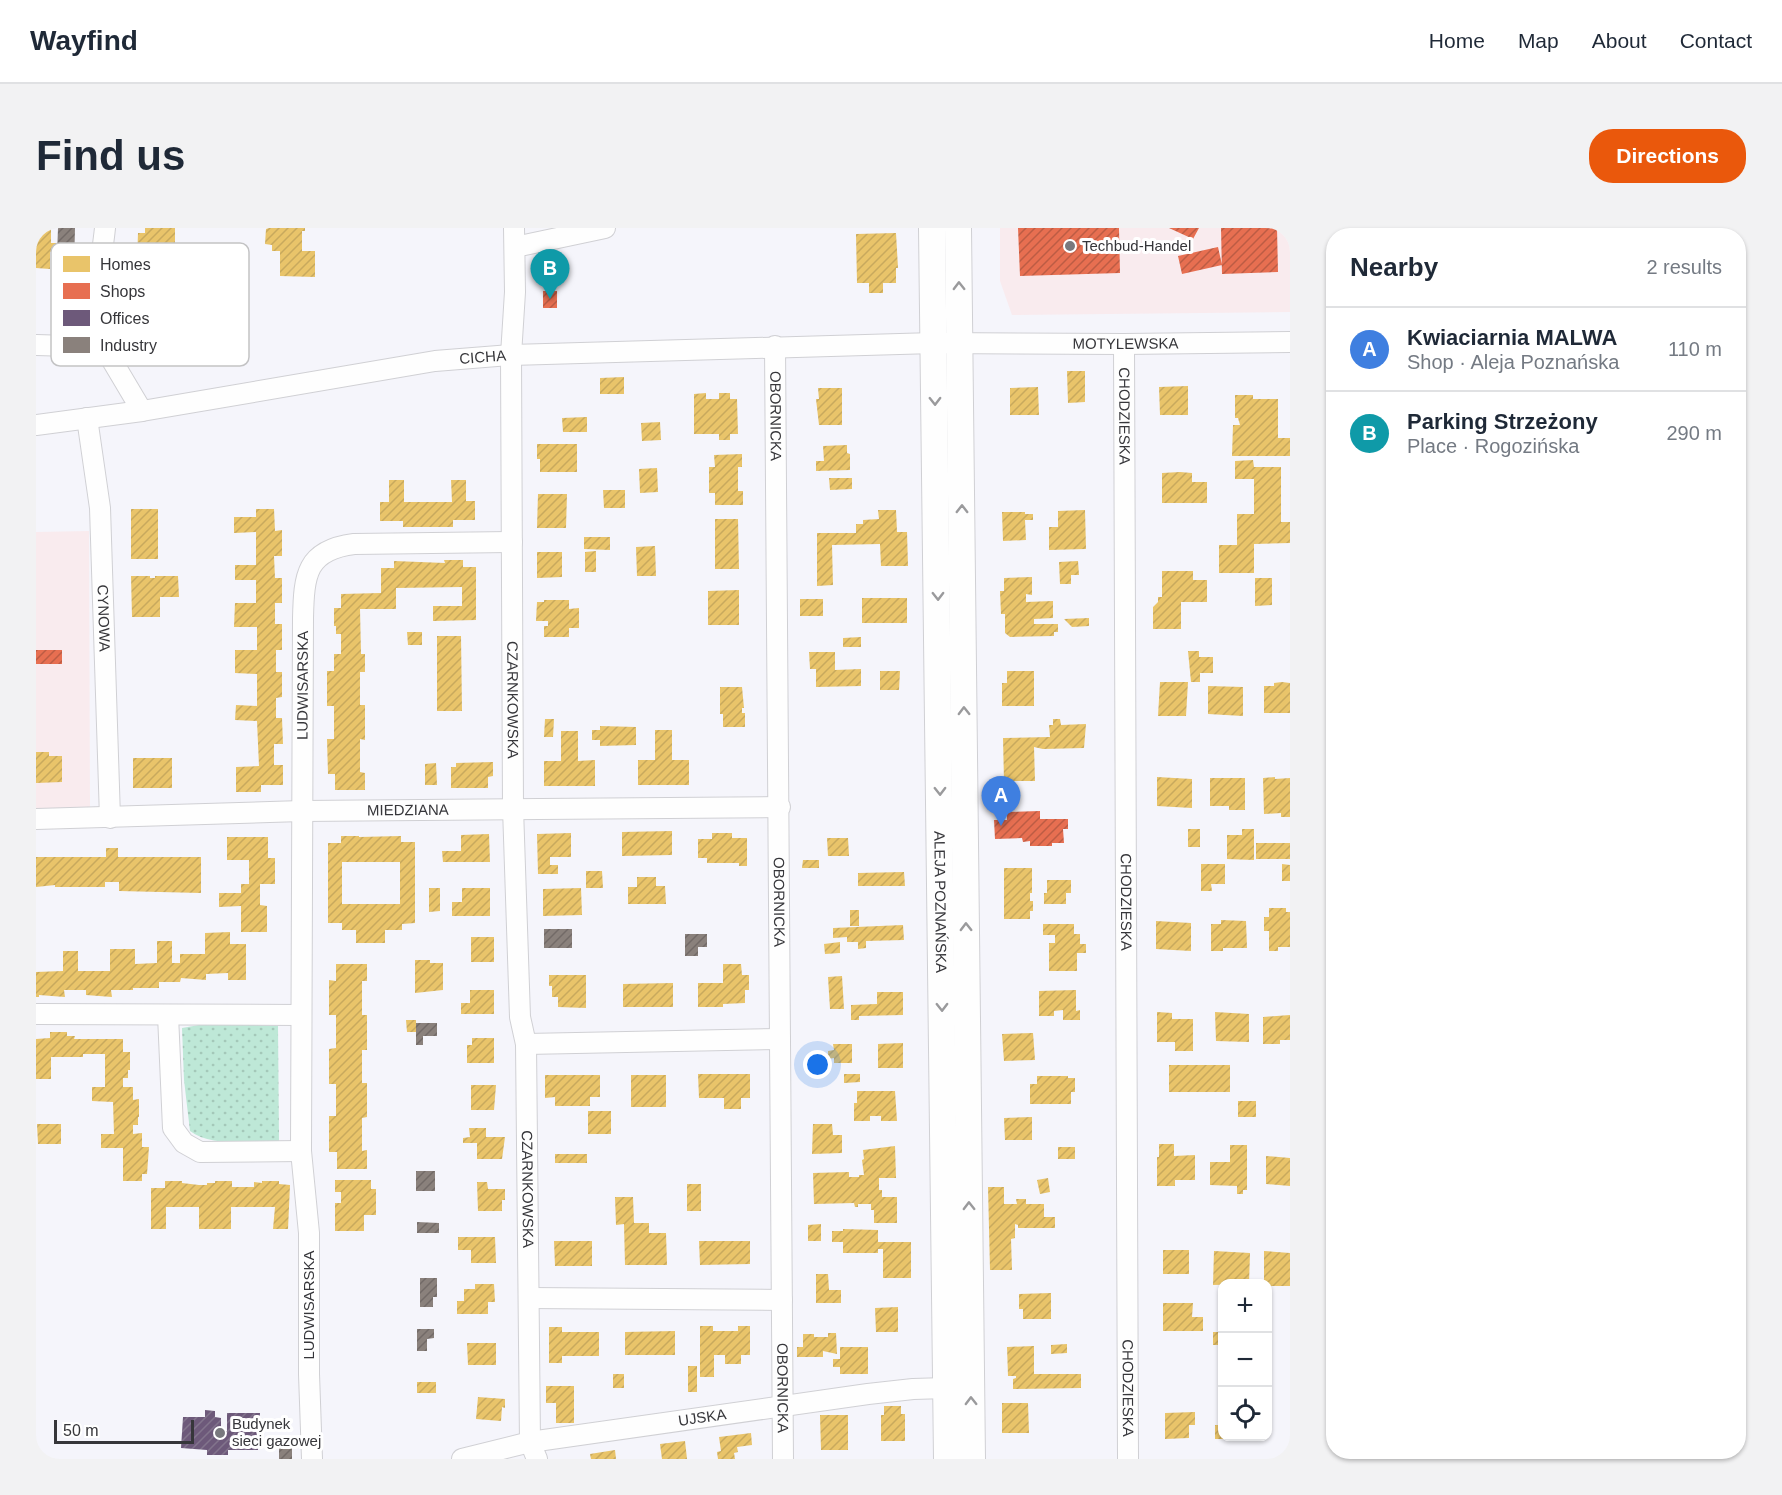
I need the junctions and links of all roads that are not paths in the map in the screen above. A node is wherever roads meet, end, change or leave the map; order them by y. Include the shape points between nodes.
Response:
1 (105, 228) edge
2 (605, 228) edge
3 (932, 228) edge
4 (958, 228) edge
5 (515, 238) edge
6 (104, 243) edge
7 (1290, 342) edge
8 (934, 343) junction
9 (960, 344) junction
10 (1124, 344) junction
11 (36, 345) edge
12 (51, 345) edge
13 (775, 346) junction
14 (511, 354) junction
15 (115, 366) edge
16 (142, 411) junction
17 (87, 418) junction
18 (36, 425) edge
19 (512, 542) junction
20 (780, 807) junction
21 (513, 808) junction
22 (302, 811) junction
23 (110, 818) junction
24 (36, 819) edge
25 (36, 1014) edge
26 (168, 1015) junction
27 (301, 1015) junction
28 (780, 1039) junction
29 (526, 1044) junction
30 (301, 1150) junction
31 (528, 1298) junction
32 (782, 1300) junction
33 (946, 1388) junction
34 (782, 1407) junction
35 (534, 1451) edge
36 (312, 1459) edge
37 (462, 1459) edge
38 (783, 1459) edge
39 (947, 1459) edge
40 (972, 1459) edge
41 (1128, 1459) edge

1 - 6 street
2 - 5 street
3 - 8 main road, ALEJA POZNAŃSKA
9 -> 4 main road, ALEJA POZNAŃSKA
5 - 14 street, CZARNKOWSKA
7 - 10 street, MOTYLEWSKA
8 - 9 street
8 - 13 street, CICHA
8 -> 33 main road, ALEJA POZNAŃSKA
9 - 10 street, MOTYLEWSKA
40 -> 9 main road, ALEJA POZNAŃSKA
10 - 41 street, CHODZIESKA
11 - 12 street
13 - 14 street, CICHA
13 - 20 street, OBORNICKA
14 - 16 street, CICHA via 435,361
14 - 19 street, CZARNKOWSKA
15 - 16 street
16 - 17 street, CICHA
17 - 18 street, CICHA
17 - 23 street, CYNOWA via 100,508
19 - 21 street, CZARNKOWSKA
19 - 22 street, LUDWISARSKA via 354,543 316,557 303,598
20 - 21 street, MIEDZIANA
20 - 28 street, OBORNICKA
21 - 22 street, MIEDZIANA
21 - 29 street, CZARNKOWSKA via 520,1017
22 - 23 street, MIEDZIANA
22 - 27 street, LUDWISARSKA
23 - 24 street, MIEDZIANA
25 - 26 street
26 - 27 street
26 - 30 street via 173,1128 183,1143 200,1152
27 - 30 street, LUDWISARSKA
28 - 29 street
28 - 32 street, OBORNICKA
29 - 31 street, CZARNKOWSKA
30 - 36 street, LUDWISARSKA via 309,1233
31 - 32 street
31 - 35 street, CZARNKOWSKA
32 - 34 street, OBORNICKA
33 - 34 street, UJSKA via 868,1394
33 - 39 main road, ALEJA POZNAŃSKA
34 - 35 street, UJSKA
34 - 38 street, OBORNICKA
35 - 37 street, UJSKA

